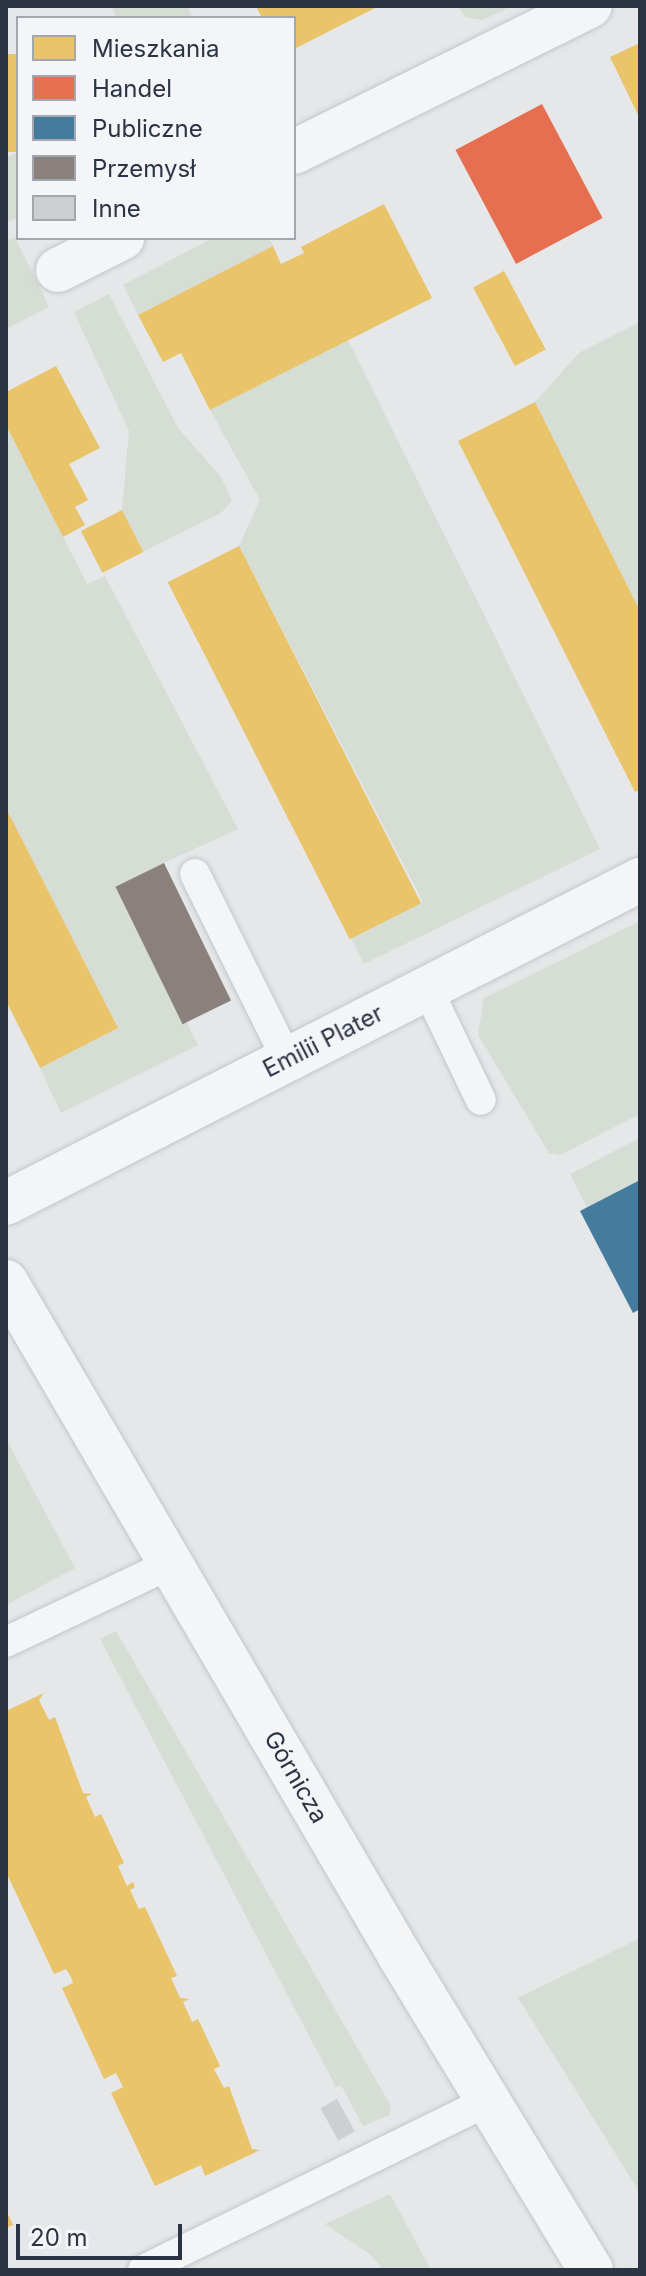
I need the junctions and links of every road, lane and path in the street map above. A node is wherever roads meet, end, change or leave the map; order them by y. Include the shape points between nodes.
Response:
1 (590, 6) edge
2 (296, 151) edge
3 (118, 240) edge
4 (58, 270) dead end
5 (195, 874) dead end
6 (640, 880) edge
7 (427, 988) junction
8 (287, 1059) junction
9 (481, 1100) dead end
10 (6, 1203) edge
11 (6, 1282) edge
12 (172, 1563) junction
13 (6, 1642) edge
14 (488, 2101) junction
15 (143, 2270) edge
16 (591, 2270) edge

1 - 2 street
3 - 4 street
5 - 8 lane
6 - 7 street, Emilii Plater
7 - 8 street, Emilii Plater
7 - 9 lane
8 - 10 street, Emilii Plater
11 - 12 street, Górnicza
12 - 13 lane
12 - 14 street, Górnicza
14 - 15 lane
14 - 16 street, Górnicza

